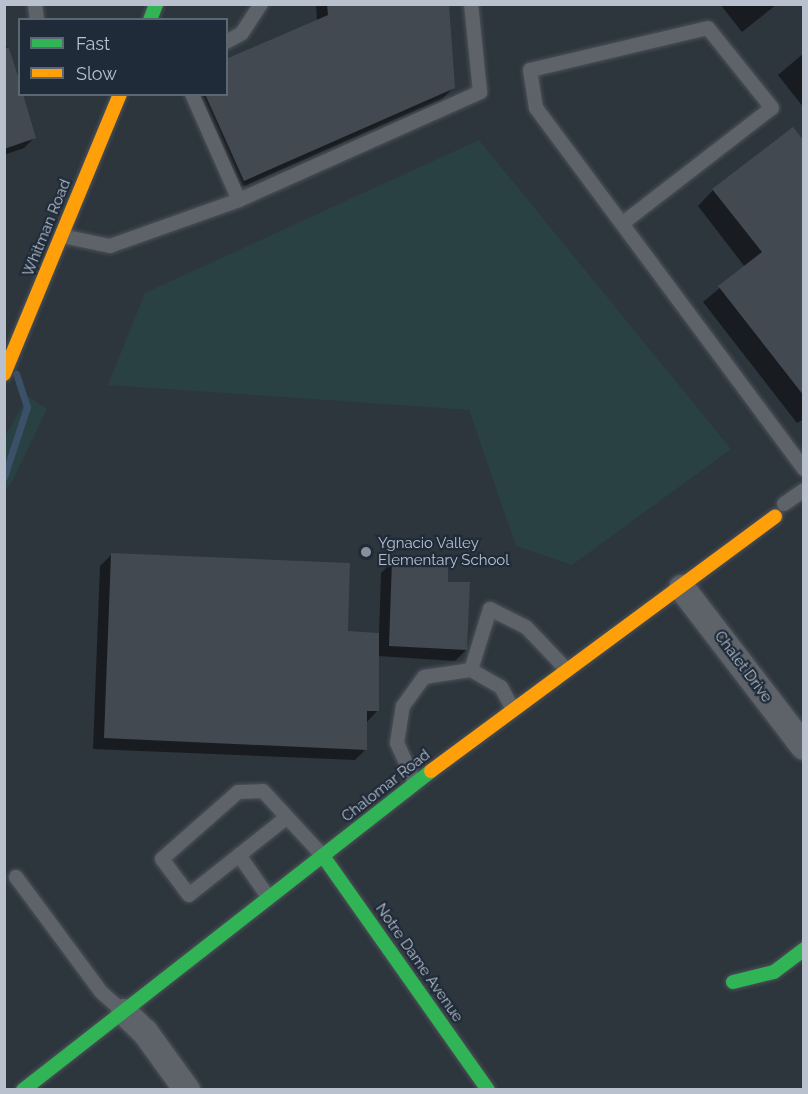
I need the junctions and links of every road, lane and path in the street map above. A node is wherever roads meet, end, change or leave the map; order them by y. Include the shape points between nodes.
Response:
1 (261, 4) edge
2 (471, 4) edge
3 (228, 41) edge
4 (119, 96) edge
5 (193, 96) edge
6 (239, 200) junction
7 (622, 223) junction
8 (62, 236) junction
9 (4, 374) edge
10 (804, 469) edge
11 (804, 490) edge
12 (784, 504) dead end
13 (775, 516) dead end
14 (682, 588) junction
15 (471, 670) junction
16 (567, 670) junction
17 (513, 710) junction
18 (804, 747) edge
19 (415, 783) junction
20 (286, 818) junction
21 (239, 855) junction
22 (323, 856) junction
23 (16, 877) dead end
24 (269, 898) junction
25 (804, 949) edge
26 (733, 982) dead end
27 (124, 1012) junction
28 (23, 1089) edge
29 (188, 1089) edge
30 (488, 1089) edge

1 - 3 lane via 242,33
2 - 6 lane via 480,92
4 - 8 street, Whitman Road
5 - 6 lane
6 - 8 lane via 110,246
7 - 7 lane via 536,108 530,70 708,28 772,108
7 - 10 lane
8 - 9 street, Whitman Road
11 - 12 lane
13 - 14 street, Chalomar Road
14 - 16 street, Chalomar Road
14 - 18 street, Chalet Drive
15 - 16 lane via 490,609 526,627
15 - 17 lane via 501,687
15 - 19 lane via 423,677 403,706 397,743
16 - 17 street, Chalomar Road
17 - 19 street, Chalomar Road
19 - 22 street, Chalomar Road
20 - 21 lane
20 - 21 lane via 263,791 238,792 162,859 189,895
20 - 22 lane
21 - 24 lane
22 - 24 street, Chalomar Road
22 - 30 street, Notre Dame Avenue
23 - 27 lane via 101,992
24 - 27 street, Chalomar Road
25 - 26 street via 774,972
27 - 28 street, Chalomar Road
27 - 29 street via 146,1032

